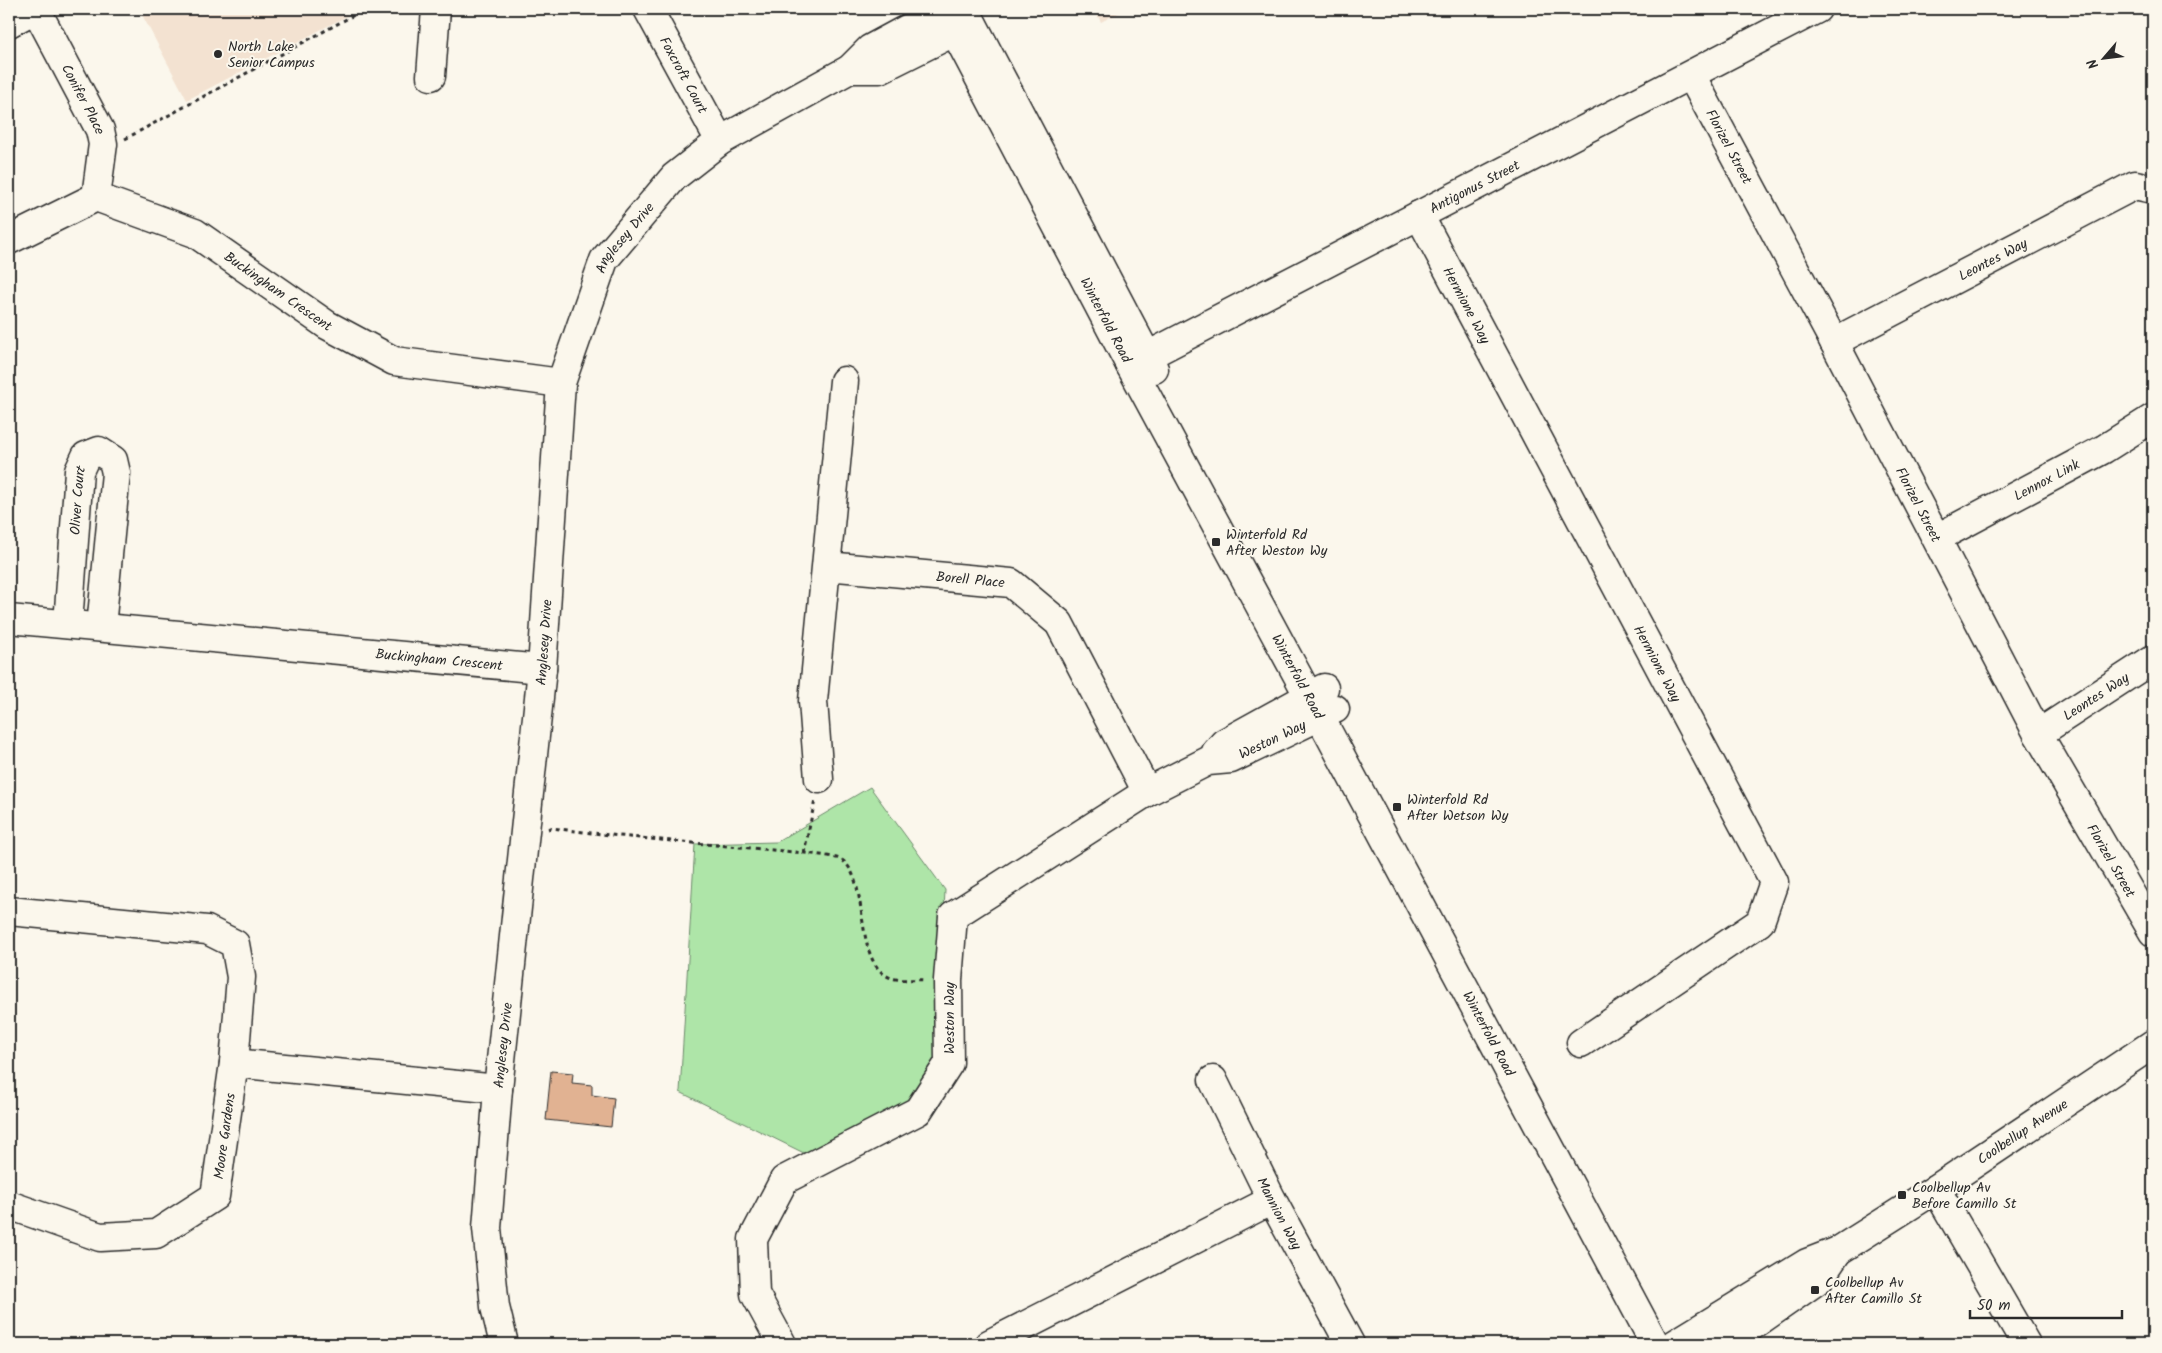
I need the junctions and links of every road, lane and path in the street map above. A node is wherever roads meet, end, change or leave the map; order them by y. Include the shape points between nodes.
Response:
1 (36, 9) edge
2 (365, 9) edge
3 (436, 9) edge
4 (648, 9) edge
5 (1817, 9) edge
6 (954, 15) edge
7 (9, 22) edge
8 (1691, 75) junction
9 (431, 76) dead end
10 (122, 141) dead end
11 (720, 141) junction
12 (2153, 189) edge
13 (96, 197) junction
14 (1418, 215) junction
15 (9, 240) edge
16 (1834, 342) junction
17 (1138, 360) junction
18 (844, 381) dead end
19 (561, 383) junction
20 (2153, 418) edge
21 (1937, 538) junction
22 (827, 566) junction
23 (9, 619) edge
24 (68, 624) junction
25 (101, 627) junction
26 (2153, 659) edge
27 (542, 669) junction
28 (1322, 702) junction
29 (2038, 734) junction
30 (819, 780) joint
31 (1147, 792) junction
32 (524, 830) junction
33 (804, 853) junction
34 (9, 911) edge
35 (2153, 932) edge
36 (948, 980) junction
37 (1581, 1043) dead end
38 (2153, 1044) edge
39 (234, 1063) junction
40 (1213, 1080) dead end
41 (498, 1089) junction
42 (1936, 1189) junction
43 (1272, 1200) junction
44 (9, 1205) edge
45 (1838, 1251) junction
46 (504, 1344) edge
47 (782, 1344) edge
48 (989, 1344) edge
49 (1350, 1344) edge
50 (1655, 1344) edge
51 (1675, 1344) edge
52 (1726, 1344) edge
53 (2026, 1344) edge

1 - 7 street
1 - 13 street, Conifer Place via 100,130 103,144
2 - 10 path
3 - 9 street
4 - 11 street, Foxcroft Court
5 - 8 street, Antigonus Street
6 - 11 street, Anglesey Drive via 880,69 850,69
6 - 17 street, Winterfold Road
8 - 14 street, Antigonus Street
8 - 16 street, Florizel Street
11 - 19 street, Anglesey Drive via 674,177 604,260
12 - 16 street, Leontes Way via 2135,185
13 - 15 street
13 - 19 street, Buckingham Crescent via 195,233 327,325 394,361
14 - 17 street, Antigonus Street
14 - 37 street, Hermione Way via 1774,882 1760,922
16 - 21 street, Florizel Street
17 - 28 street, Winterfold Road
18 - 22 street
19 - 27 street, Anglesey Drive
20 - 21 street, Lennox Link via 2104,449
21 - 29 street, Florizel Street
22 - 30 street via 813,702
22 - 31 street, Borell Place via 1011,583 1059,623
23 - 24 street, Buckingham Crescent
24 - 25 street, Buckingham Crescent
24 - 25 street, Oliver Court via 79,471 86,456 99,451 113,460 116,474
25 - 27 street, Buckingham Crescent
26 - 29 street, Leontes Way
27 - 32 street, Anglesey Drive
28 - 31 street, Weston Way via 1231,759 1208,761
28 - 50 street, Winterfold Road
28 - 51 street, Winterfold Road
29 - 35 street, Florizel Street
30 - 33 path
31 - 36 street, Weston Way via 953,916
32 - 33 path via 551,828
32 - 41 street, Anglesey Drive
33 - 36 path via 840,859 852,870 872,960 882,974 893,979
34 - 39 street, Moore Gardens via 208,930 235,944 241,977
36 - 47 street, Weston Way via 949,1063 918,1111 784,1180 752,1239 756,1294
38 - 42 street, Coolbellup Avenue
39 - 41 street
39 - 44 street, Moore Gardens via 215,1196 171,1225 156,1234 100,1238
40 - 43 street, Mannion Way
41 - 46 street, Anglesey Drive via 487,1228 495,1307
42 - 45 street, Coolbellup Avenue
42 - 53 street
43 - 48 street
43 - 49 street, Mannion Way
45 - 51 street, Coolbellup Avenue via 1807,1263
45 - 52 street, Coolbellup Avenue via 1819,1279

